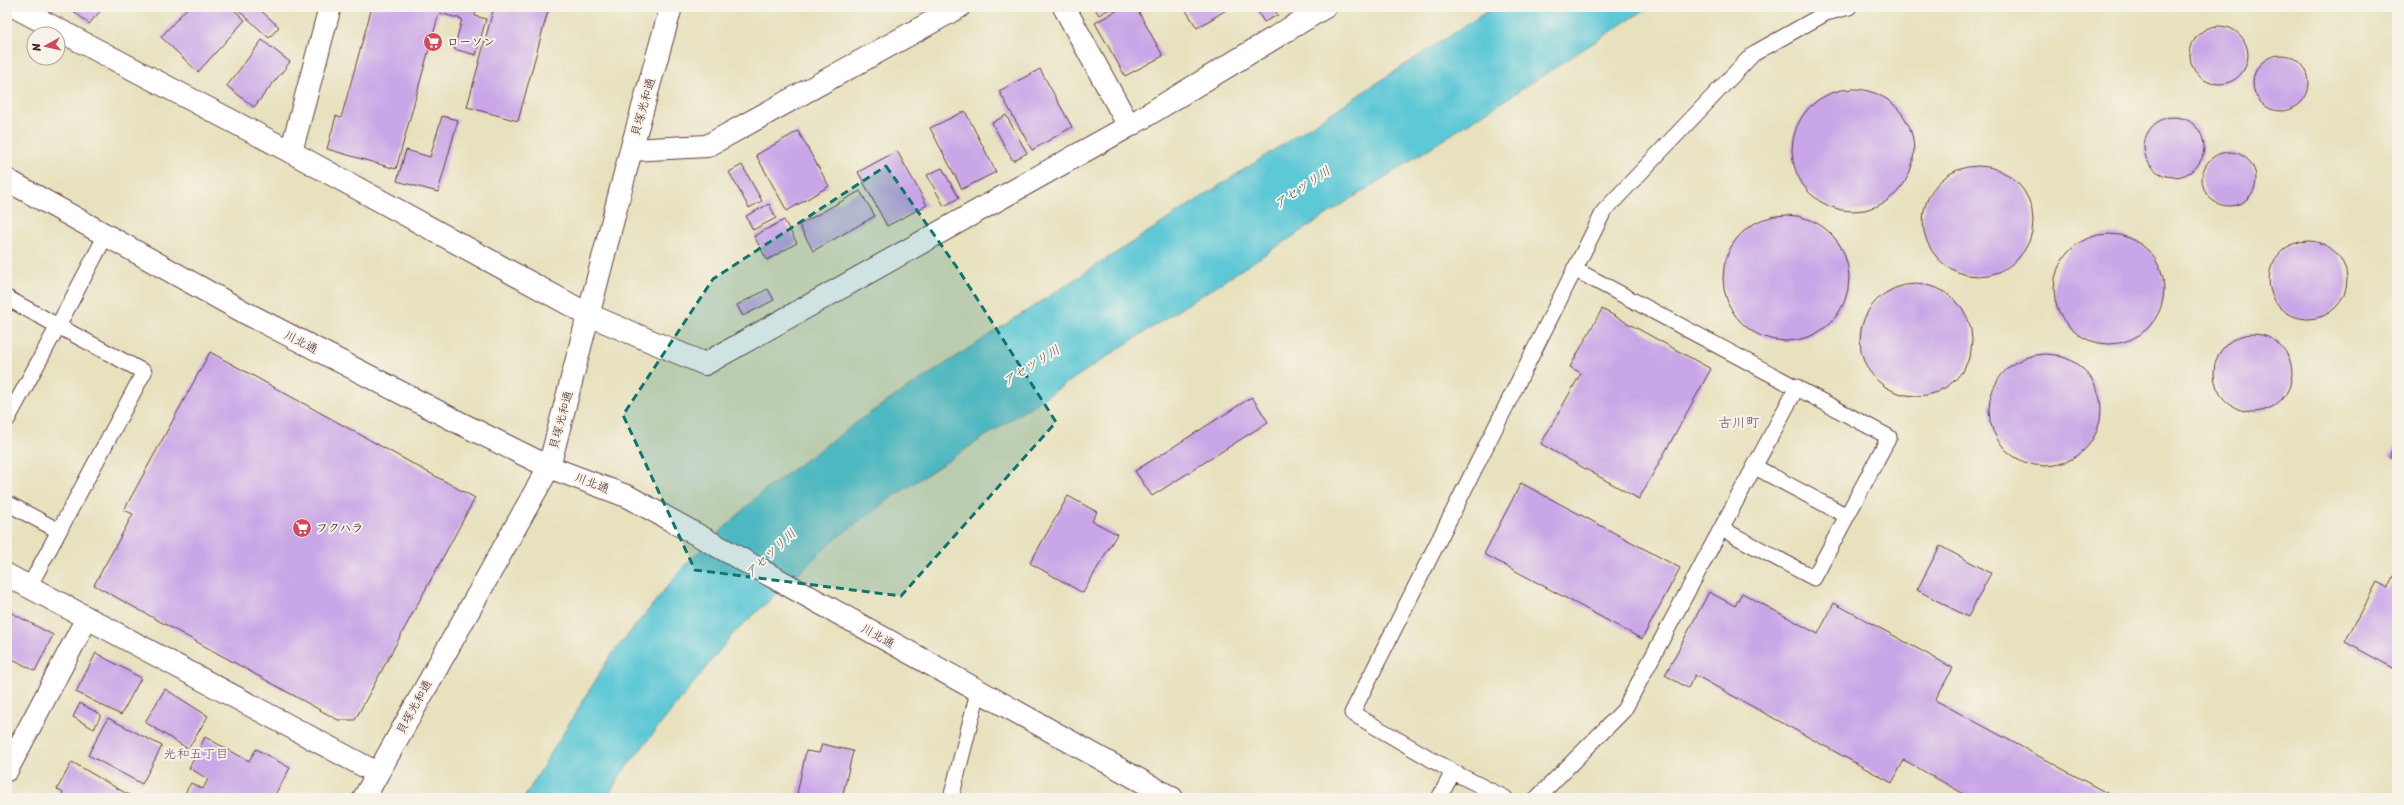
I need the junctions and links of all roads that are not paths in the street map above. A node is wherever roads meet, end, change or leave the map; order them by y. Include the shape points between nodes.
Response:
1 (15, 7) edge
2 (330, 7) edge
3 (671, 7) edge
4 (959, 7) edge
5 (1064, 7) edge
6 (1325, 7) edge
7 (1850, 7) edge
8 (1129, 126) junction
9 (631, 150) junction
10 (291, 152) junction
11 (7, 180) edge
12 (106, 235) junction
13 (1574, 269) junction
14 (7, 298) edge
15 (589, 315) junction
16 (58, 326) junction
17 (1797, 388) junction
18 (7, 420) edge
19 (548, 467) junction
20 (1755, 467) junction
21 (7, 503) edge
22 (1847, 516) junction
23 (1722, 529) junction
24 (59, 531) junction
25 (7, 575) edge
26 (29, 587) junction
27 (87, 618) junction
28 (978, 692) junction
29 (7, 770) edge
30 (1453, 772) junction
31 (378, 773) junction
32 (364, 798) edge
33 (951, 798) edge
34 (1172, 798) edge
35 (1440, 798) edge
36 (1504, 798) edge
37 (1537, 798) edge

1 - 10 street
2 - 10 street
3 - 9 street, 貝塚光和通
4 - 9 street via 707,146
5 - 8 street
6 - 8 street
7 - 13 lane via 1826,13 1753,54 1604,211
8 - 15 street via 705,364
9 - 15 street, 貝塚光和通
10 - 15 street
11 - 12 street, 川北通
12 - 16 lane
12 - 19 street, 川北通 via 244,312
13 - 17 lane
13 - 30 lane via 1352,714
14 - 16 lane
15 - 19 street, 貝塚光和通
16 - 18 lane
16 - 24 lane via 144,372
17 - 20 lane
17 - 22 lane via 1889,436
19 - 28 street, 川北通 via 629,497
19 - 31 street, 貝塚光和通
20 - 22 lane
20 - 23 lane
21 - 24 lane
22 - 23 lane via 1814,578
23 - 37 lane via 1624,710
24 - 26 lane
25 - 26 street
26 - 27 street
27 - 29 street
27 - 31 street
28 - 33 lane
28 - 34 street, 川北通
30 - 35 lane
30 - 36 lane
31 - 32 street, 貝塚光和通

